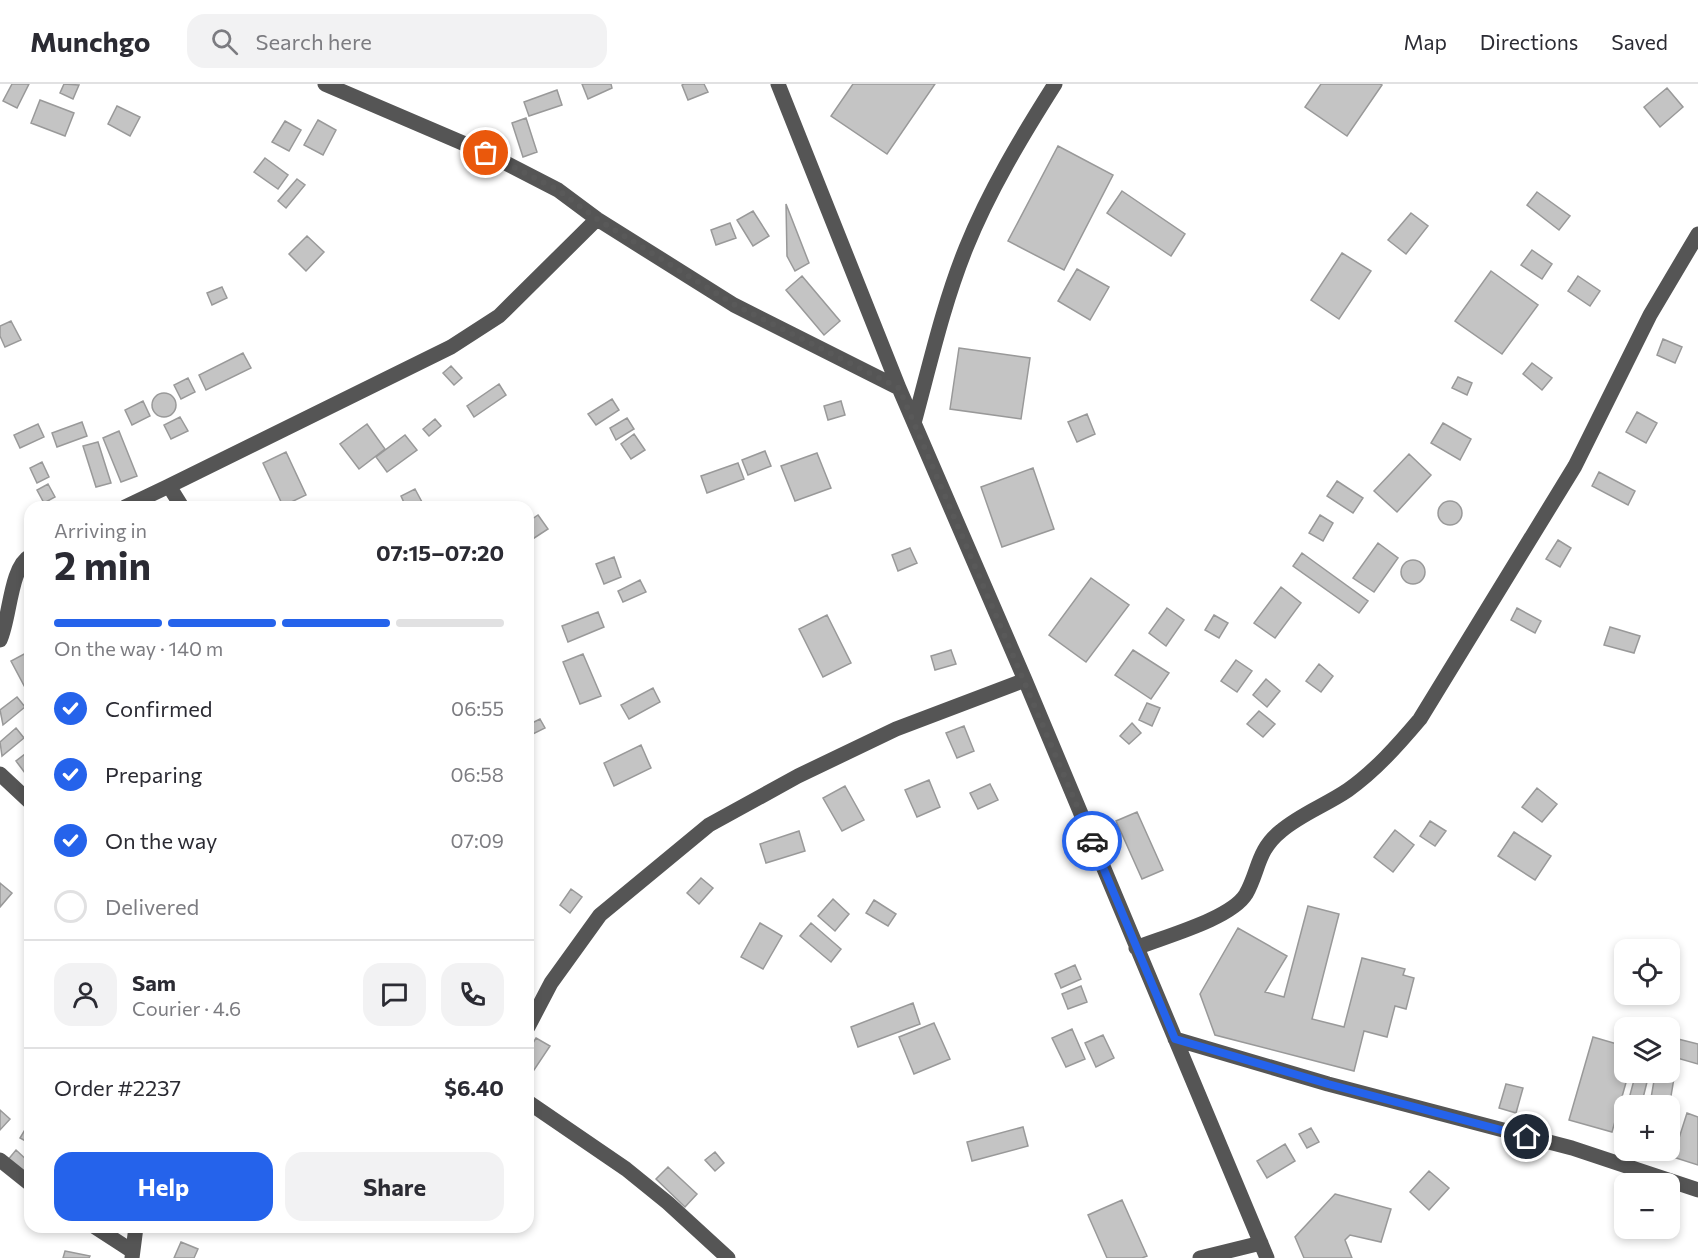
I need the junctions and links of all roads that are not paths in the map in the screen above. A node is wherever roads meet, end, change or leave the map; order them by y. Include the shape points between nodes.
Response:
1 (325, 84) edge
2 (778, 84) edge
3 (1055, 84) edge
4 (597, 219) junction
5 (1698, 234) edge
6 (899, 388) junction
7 (914, 423) junction
8 (169, 486) junction
9 (138, 501) edge
10 (178, 501) edge
11 (24, 562) edge
12 (0, 640) edge
13 (1025, 680) junction
14 (0, 774) edge
15 (24, 796) edge
16 (1136, 948) junction
17 (534, 1016) edge
18 (1175, 1039) junction
19 (534, 1106) edge
20 (0, 1160) edge
21 (24, 1179) edge
22 (1698, 1190) edge
23 (103, 1233) edge
24 (135, 1233) edge
25 (1261, 1243) junction
26 (132, 1254) edge
27 (728, 1258) edge
28 (1200, 1258) edge
29 (1267, 1258) edge

1 - 4 street via 486,153 558,190
2 - 6 street
3 - 7 street via 1015,148 967,246 945,306
4 - 6 street via 735,305
4 - 8 street via 499,316 450,347
5 - 16 street via 1650,315 1575,466 1420,719 1395,749 1348,790 1280,831 1268,844 1246,894 1236,905
6 - 7 street
7 - 13 street
8 - 9 street
8 - 10 street
11 - 12 street
13 - 16 street
13 - 17 street via 896,729 709,825 600,915 551,983
14 - 15 street
16 - 18 street
18 - 22 street via 1572,1148
18 - 25 street
19 - 27 street via 626,1169
20 - 21 street
23 - 26 street
24 - 26 street
25 - 28 street
25 - 29 street

